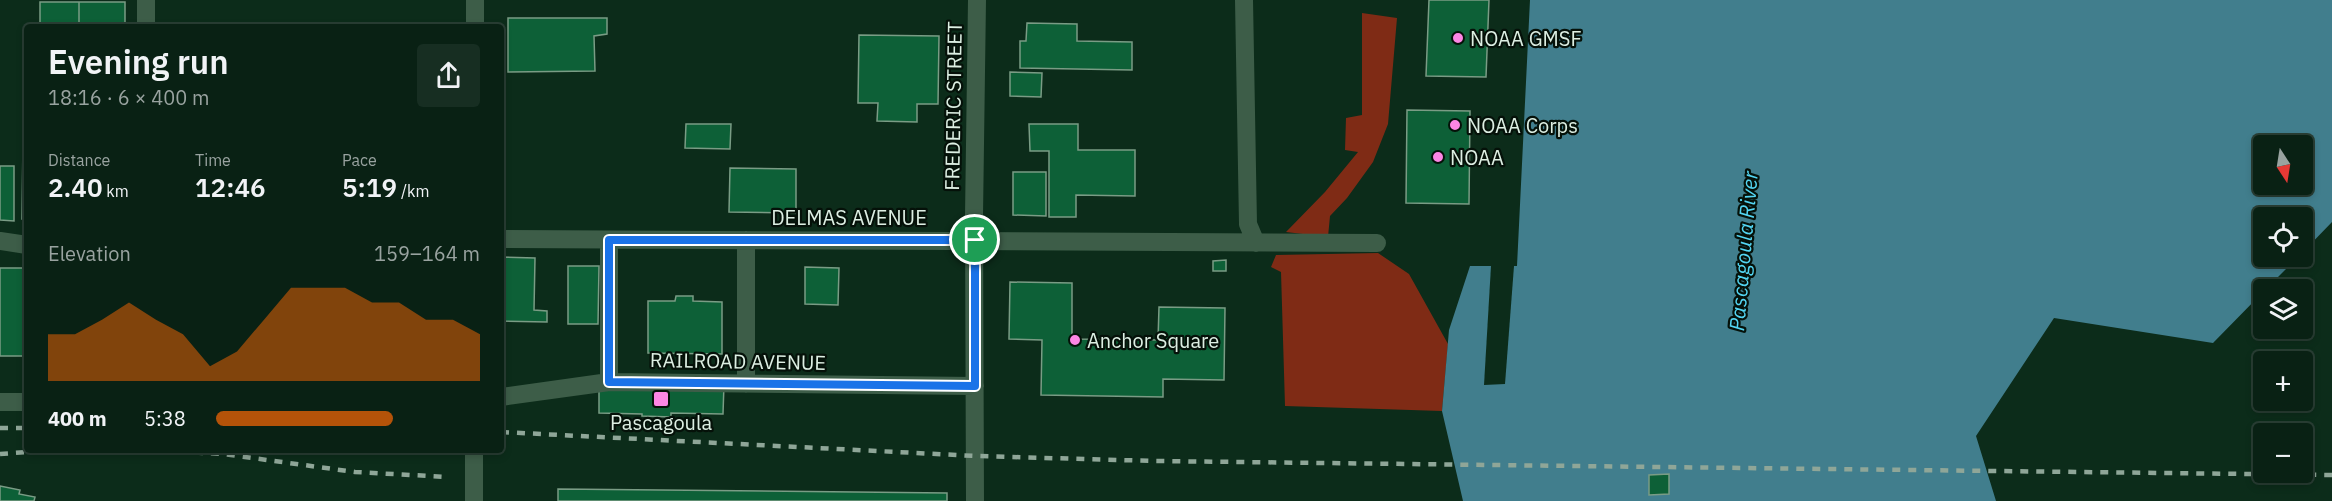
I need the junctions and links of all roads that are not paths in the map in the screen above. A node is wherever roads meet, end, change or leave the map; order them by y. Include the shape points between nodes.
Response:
1 (146, 0) edge
2 (475, 0) edge
3 (977, 0) edge
4 (1244, 0) edge
5 (146, 24) edge
6 (475, 24) edge
7 (504, 239) edge
8 (609, 240) junction
9 (746, 240) junction
10 (975, 240) junction
11 (0, 241) edge
12 (1256, 243) junction
13 (1377, 243) dead end
14 (24, 245) edge
15 (609, 382) junction
16 (746, 384) junction
17 (975, 386) junction
18 (504, 397) edge
19 (0, 402) edge
20 (24, 402) edge
21 (474, 453) edge
22 (474, 501) edge
23 (975, 501) edge

1 - 5 street
2 - 6 street
3 - 10 street, FREDERIC STREET
4 - 12 street via 1248,224
7 - 8 street, DELMAS AVENUE
8 - 9 street, DELMAS AVENUE
8 - 15 street
9 - 10 street, DELMAS AVENUE
9 - 16 street
10 - 12 street, DELMAS AVENUE
10 - 17 street, FREDERIC STREET
11 - 14 street
12 - 13 street, DELMAS AVENUE
15 - 16 street, RAILROAD AVENUE
15 - 18 street, RAILROAD AVENUE
16 - 17 street, RAILROAD AVENUE
17 - 23 street, FREDERIC STREET
19 - 20 street
21 - 22 street

